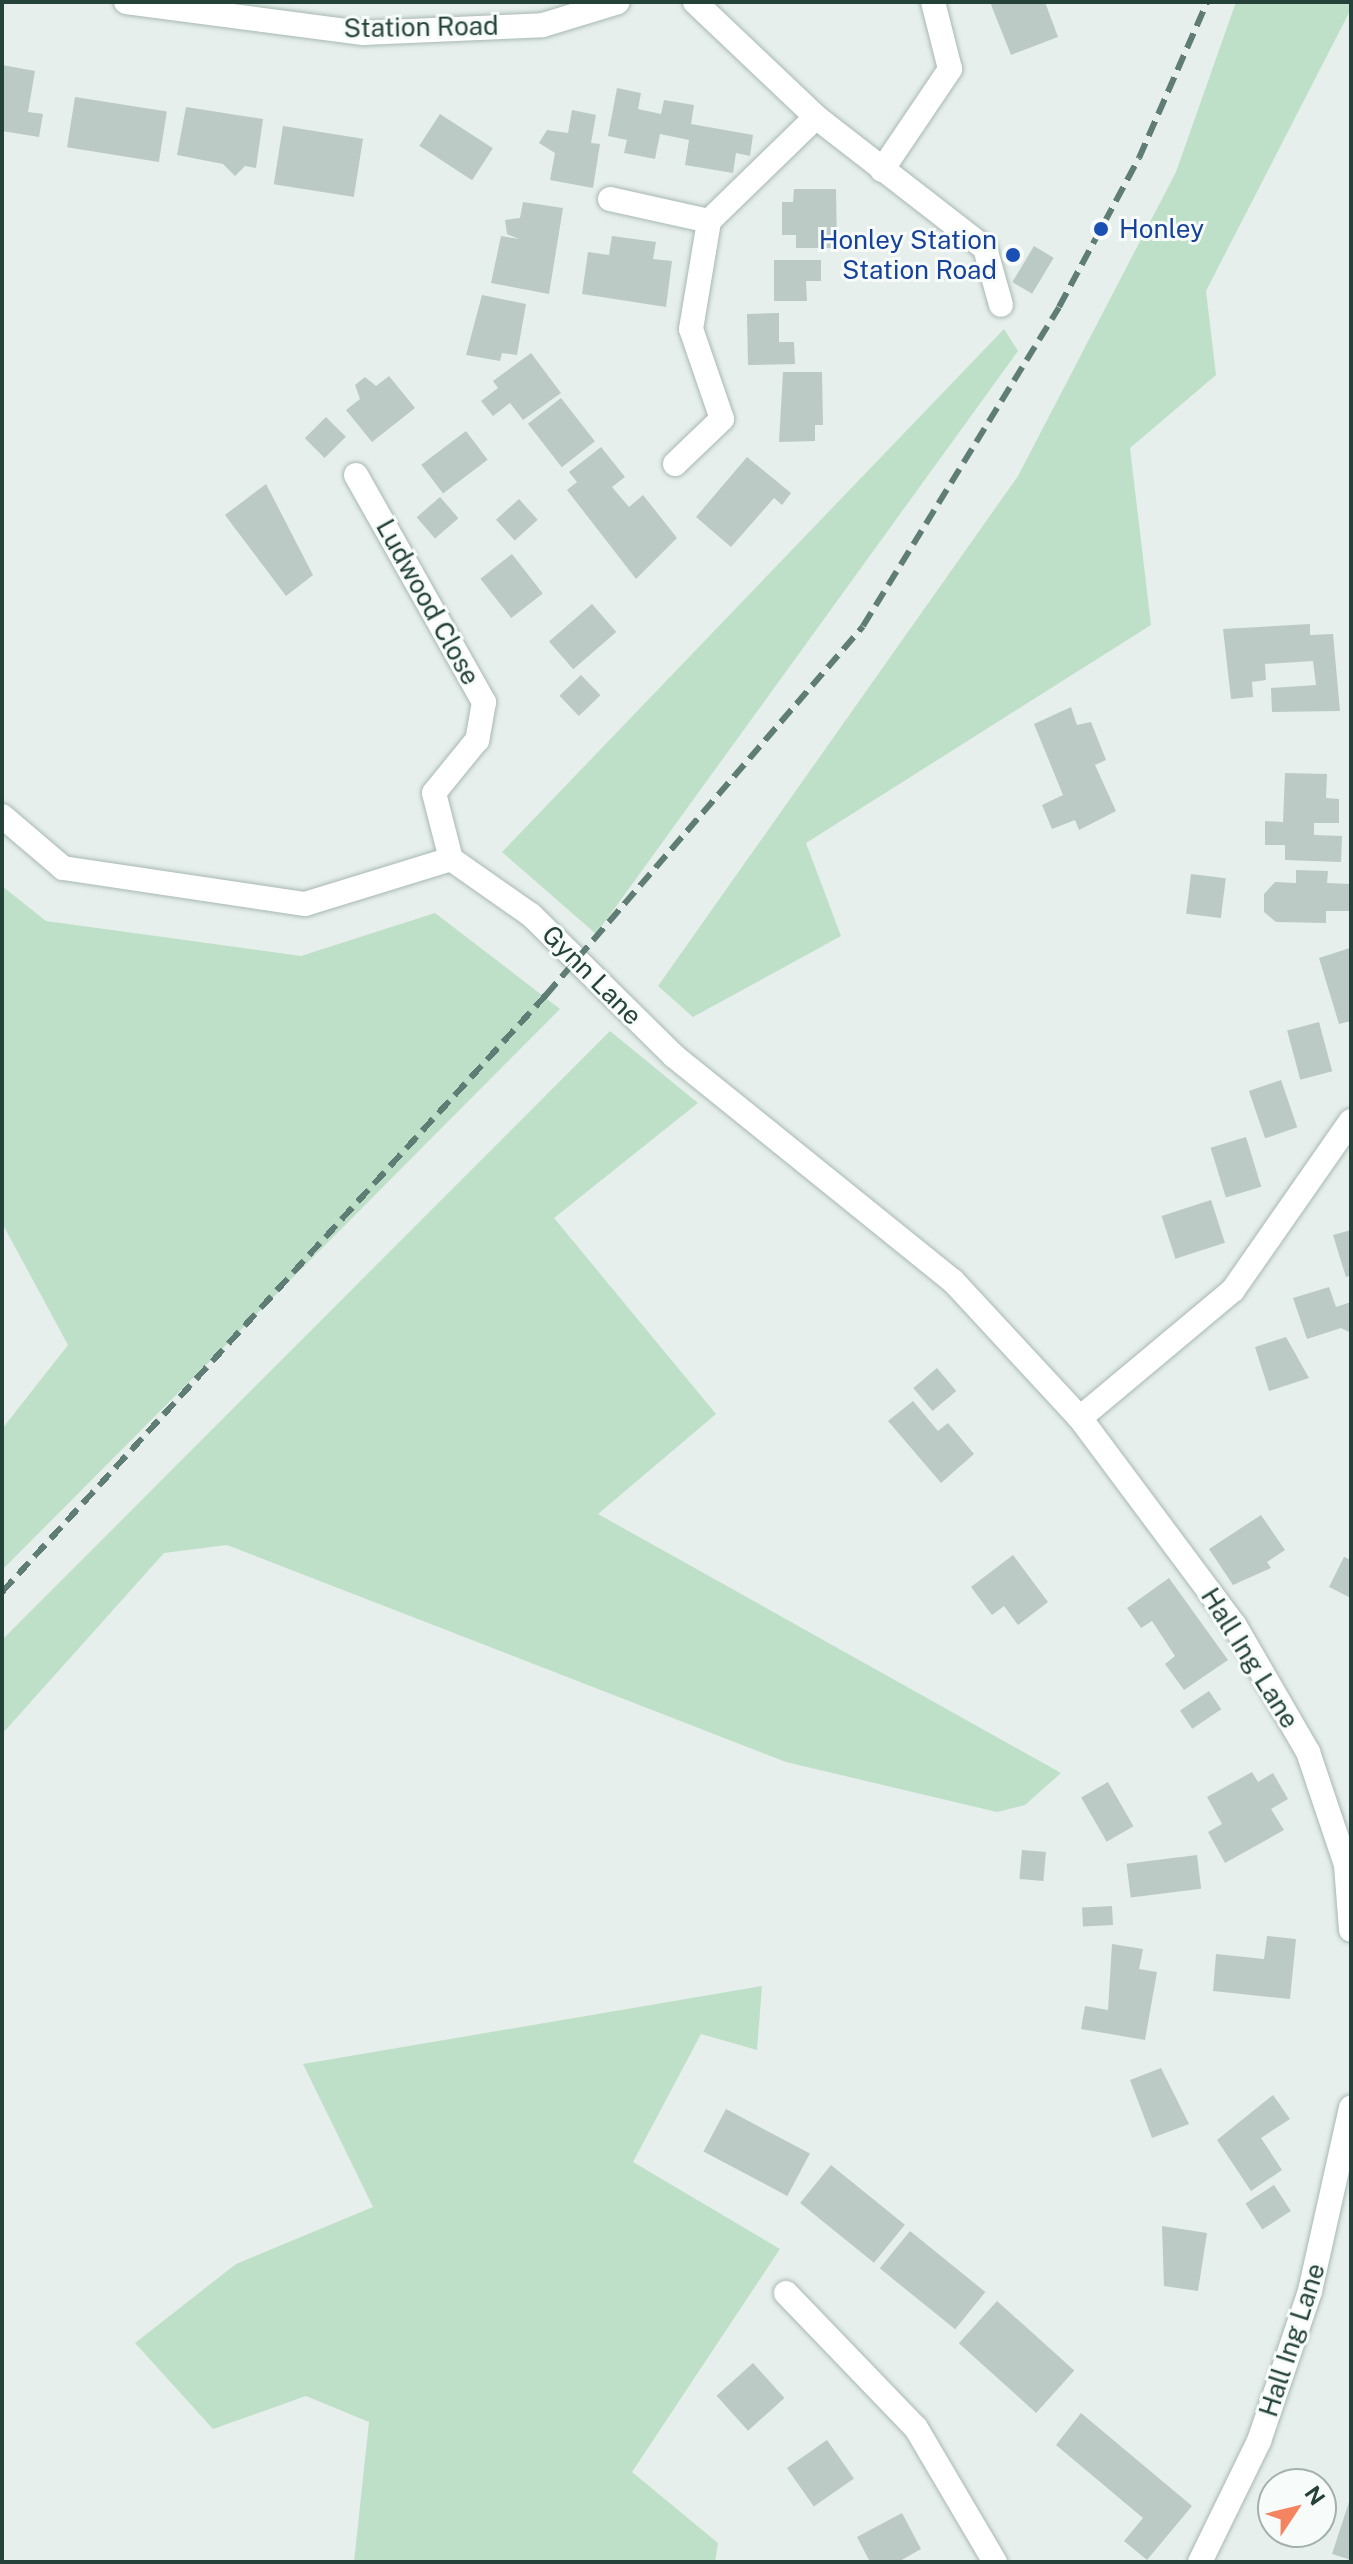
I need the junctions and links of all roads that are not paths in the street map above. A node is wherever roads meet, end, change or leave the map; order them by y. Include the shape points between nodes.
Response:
1 (126, 2) edge
2 (618, 2) edge
3 (695, 2) edge
4 (933, 2) edge
5 (816, 117) junction
6 (882, 170) junction
7 (610, 199) dead end
8 (709, 221) junction
9 (1001, 305) dead end
10 (675, 464) dead end
11 (356, 475) dead end
12 (2, 816) edge
13 (451, 859) junction
14 (1351, 1121) edge
15 (1080, 1418) junction
16 (1351, 1930) edge
17 (1351, 2108) edge
18 (786, 2293) dead end
19 (995, 2562) edge
20 (1200, 2562) edge

1 - 2 street, Station Road via 363,33 543,25
3 - 5 street
4 - 6 street via 950,69
5 - 6 street
5 - 8 street
6 - 9 street via 985,248
7 - 8 street
8 - 10 street via 691,329 722,419
11 - 13 street, Ludwood Close via 484,702 477,740 434,793
12 - 13 street via 63,868 305,904
13 - 15 street, Gynn Lane via 531,915 674,1056 953,1281
14 - 15 street via 1233,1290
15 - 16 street, Hall Ing Lane via 1235,1626 1308,1752 1346,1865
17 - 20 street, Hall Ing Lane via 1310,2291 1259,2441
18 - 19 street via 916,2428

